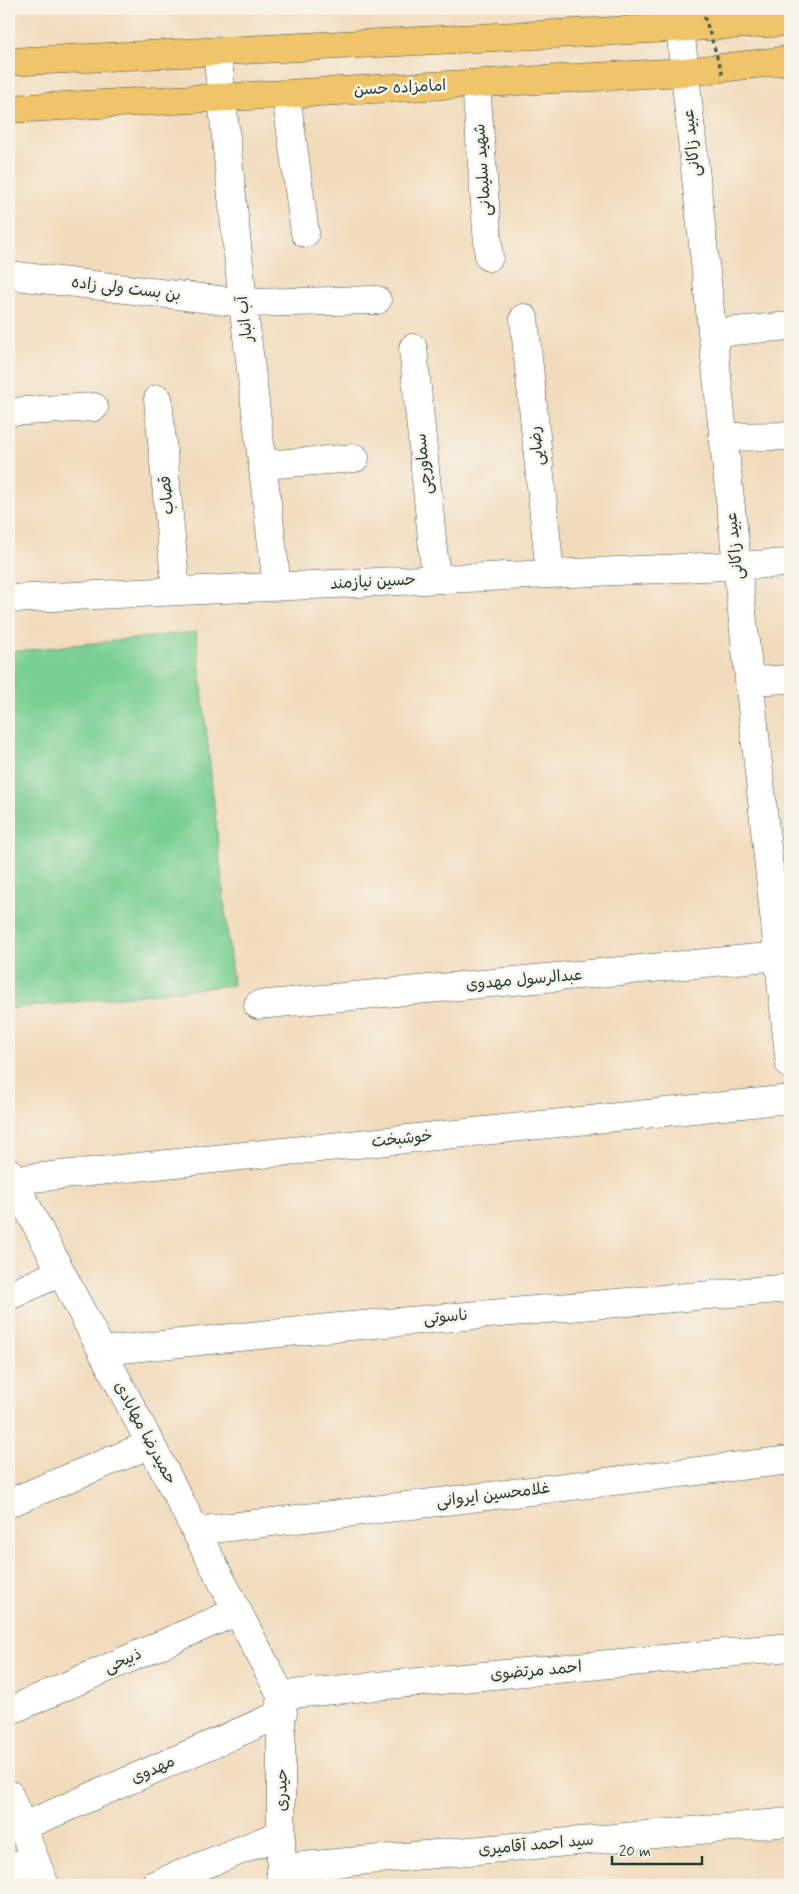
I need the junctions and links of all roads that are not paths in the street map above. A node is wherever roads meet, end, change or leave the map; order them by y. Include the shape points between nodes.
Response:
1 (790, 22) edge
2 (680, 27) junction
3 (218, 51) junction
4 (790, 60) edge
5 (9, 62) edge
6 (685, 72) junction
7 (476, 84) junction
8 (286, 95) junction
9 (223, 98) junction
10 (9, 109) edge
11 (305, 233) dead end
12 (489, 257) dead end
13 (9, 275) edge
14 (377, 300) dead end
15 (243, 303) junction
16 (524, 318) dead end
17 (790, 326) edge
18 (712, 333) junction
19 (413, 348) dead end
20 (158, 399) dead end
21 (94, 407) dead end
22 (9, 412) edge
23 (790, 436) edge
24 (723, 437) junction
25 (355, 458) dead end
26 (264, 465) junction
27 (790, 563) edge
28 (737, 566) junction
29 (550, 574) junction
30 (436, 580) junction
31 (277, 586) junction
32 (176, 592) junction
33 (9, 599) edge
34 (790, 679) edge
35 (750, 681) junction
36 (784, 956) edge
37 (258, 1005) dead end
38 (790, 1065) edge
39 (790, 1099) edge
40 (11, 1176) edge
41 (61, 1272) junction
42 (790, 1288) edge
43 (9, 1296) edge
44 (102, 1351) junction
45 (151, 1444) junction
46 (790, 1460) edge
47 (9, 1503) edge
48 (196, 1531) junction
49 (238, 1611) junction
50 (790, 1648) edge
51 (282, 1704) junction
52 (9, 1711) edge
53 (9, 1794) edge
54 (790, 1822) edge
55 (22, 1827) junction
56 (281, 1834) junction
57 (34, 1859) junction
58 (9, 1870) edge
59 (281, 1876) edge
60 (45, 1885) edge
61 (154, 1885) edge

1 - 2 main road
2 - 3 main road
2 - 6 street, عبید زاکانی
3 - 5 main road
3 - 9 street, آب انبار
4 - 6 main road, امامزاده حسن
6 - 7 main road, امامزاده حسن
6 - 18 street, عبید زاکانی
7 - 8 main road, امامزاده حسن
7 - 12 street, شهید سلیمانی
8 - 9 main road, امامزاده حسن
8 - 11 street
9 - 10 main road, امامزاده حسن
9 - 15 street, آب انبار
13 - 15 street, بن بست ولی زاده
14 - 15 street, بن بست ولی زاده
15 - 26 street, آب انبار
16 - 29 street, رضایی
17 - 18 street
18 - 24 street, عبید زاکانی
19 - 30 street, سماورچی
20 - 32 street, قصاب
21 - 22 street
23 - 24 street
24 - 28 street, عبید زاکانی
25 - 26 street
26 - 31 street, آب انبار
27 - 28 street, حسین نیازمند
28 - 29 street, حسین نیازمند
28 - 35 street, عبید زاکانی
29 - 30 street, حسین نیازمند
30 - 31 street, حسین نیازمند
31 - 32 street, حسین نیازمند
32 - 33 street, حسین نیازمند
34 - 35 street
35 - 36 street, عبید زاکانی
36 - 37 street, عبدالرسول مهدوی
36 - 38 street, عبید زاکانی
39 - 40 street, خوشبخت
40 - 41 street, حمیدرضا مهابادی
41 - 43 street
41 - 44 street, حمیدرضا مهابادی
42 - 44 street, ناسوتی
44 - 45 street, حمیدرضا مهابادی
45 - 47 street
45 - 48 street, حمیدرضا مهابادی
46 - 48 street, غلامحسین ایروانی
48 - 49 street, حمیدرضا مهابادی
49 - 51 street, حمیدرضا مهابادی
49 - 52 street, ذبیحی
50 - 51 street, احمد مرتضوی
51 - 55 street, مهدوی
51 - 56 street, حیدری
53 - 55 street
54 - 59 street, سید احمد آقامیری
55 - 57 street
56 - 59 street, حیدری
56 - 61 street
57 - 58 street
57 - 60 street

